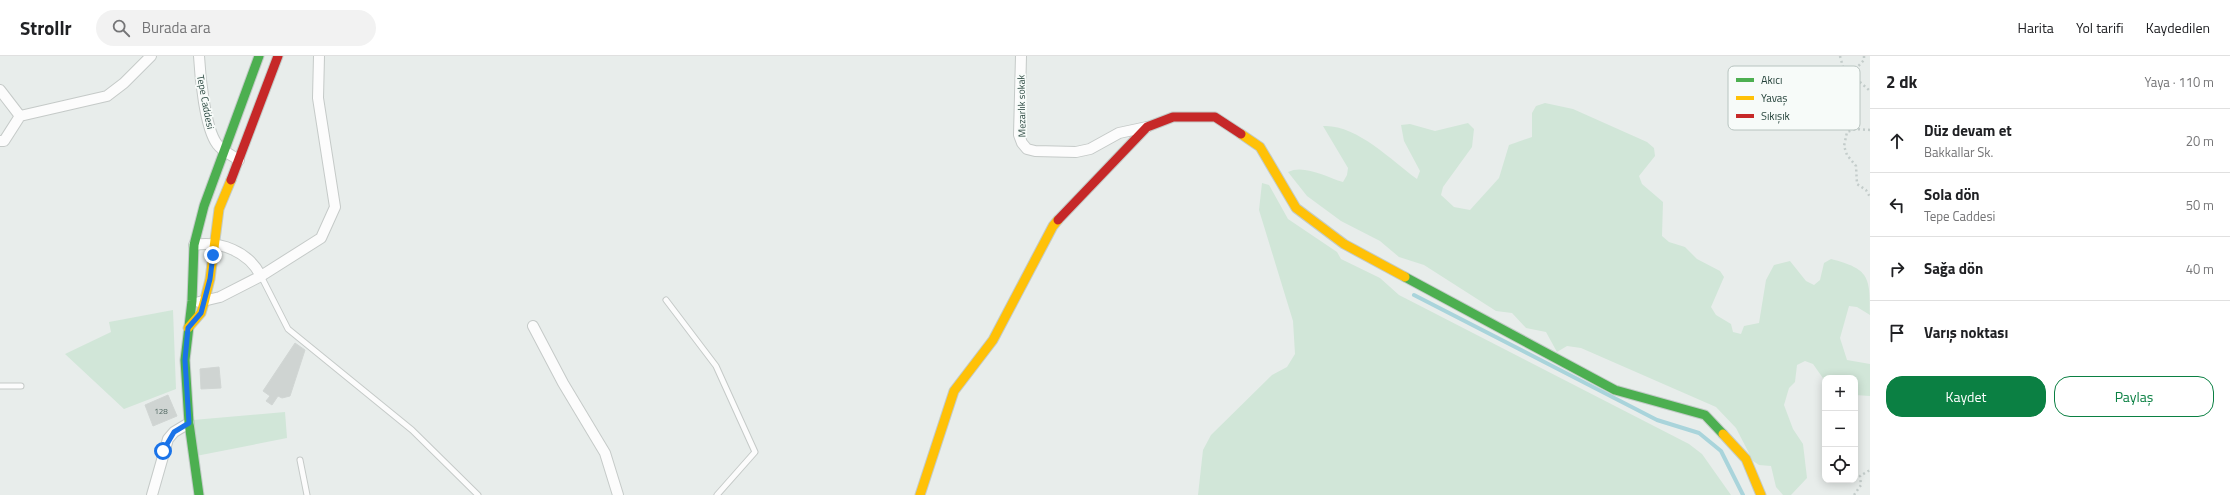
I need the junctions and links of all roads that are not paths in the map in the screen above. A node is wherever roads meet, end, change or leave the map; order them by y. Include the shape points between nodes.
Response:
1 (151, 56) edge
2 (199, 56) edge
3 (259, 56) edge
4 (278, 56) edge
5 (319, 56) edge
6 (1021, 56) edge
7 (0, 90) edge
8 (20, 116) junction
9 (1147, 127) junction
10 (0, 141) edge
11 (225, 152) junction
12 (239, 160) junction
13 (214, 243) junction
14 (194, 245) junction
15 (261, 276) junction
16 (666, 300) dead end
17 (192, 301) junction
18 (204, 302) junction
19 (533, 326) dead end
20 (188, 328) junction
21 (0, 386) edge
22 (21, 386) dead end
23 (189, 423) junction
24 (300, 460) dead end
25 (152, 495) edge
26 (199, 495) edge
27 (307, 495) edge
28 (478, 495) edge
29 (618, 495) edge
30 (717, 495) edge
31 (920, 495) edge
32 (1761, 495) edge

1 - 8 street via 108,96
2 - 11 street, Tepe Caddesi via 209,128 217,144
3 - 11 street
4 - 12 street
5 - 15 street via 318,98 335,207 321,238
6 - 9 street, Mezarlık sokak via 1019,135 1027,149 1076,152 1090,149 1119,133
7 - 8 street
8 - 10 street via 4,141
9 - 31 street via 1053,226 993,340 954,391
9 - 32 street via 1173,118 1215,117 1260,147 1296,208 1344,244 1615,390 1705,415 1746,459
11 - 12 street, Tepe Caddesi
11 - 14 street via 204,206
12 - 13 street via 219,209
13 - 14 street
13 - 15 street via 242,254 255,264
13 - 18 street
14 - 17 street
15 - 18 street via 220,297
15 - 28 lane via 288,329 412,430
16 - 30 lane via 716,366 755,452
17 - 18 street
17 - 20 street
18 - 20 street via 201,313
19 - 29 street via 563,383 605,453
20 - 23 street via 185,360
21 - 22 lane
23 - 25 street via 168,439
23 - 26 street
24 - 27 lane

